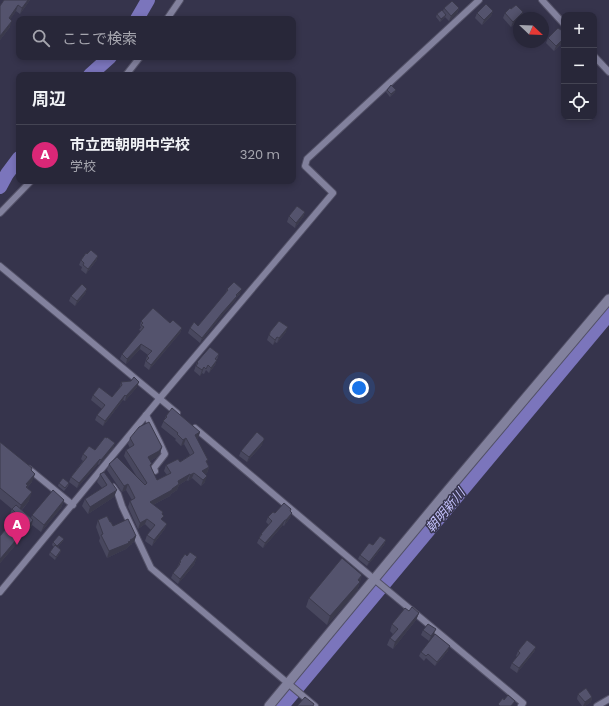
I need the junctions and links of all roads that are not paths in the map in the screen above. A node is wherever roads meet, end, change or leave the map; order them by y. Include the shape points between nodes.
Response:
1 (180, 0) edge
2 (479, 0) edge
3 (542, 0) edge
4 (169, 16) edge
5 (561, 21) edge
6 (597, 59) edge
7 (138, 60) edge
8 (128, 72) edge
9 (609, 72) edge
10 (28, 184) edge
11 (0, 213) edge
12 (0, 266) edge
13 (609, 299) edge
14 (160, 398) junction
15 (146, 415) junction
16 (184, 418) edge
17 (190, 423) edge
18 (24, 465) edge
19 (101, 470) junction
20 (155, 471) edge
21 (105, 476) edge
22 (109, 482) edge
23 (73, 505) junction
24 (380, 584) junction
25 (0, 592) edge
26 (290, 685) junction
27 (609, 699) edge
28 (269, 706) edge
29 (315, 706) edge
30 (520, 706) edge
31 (597, 706) edge

1 - 4 street
2 - 14 street via 307,159 305,166 333,193
3 - 5 street
6 - 9 street
7 - 8 street
10 - 11 street
12 - 14 street
13 - 24 street via 448,490
14 - 15 street
14 - 16 street
15 - 19 street
15 - 20 street via 165,454 154,468
17 - 24 street
18 - 23 street
19 - 21 street
19 - 23 street
22 - 26 street via 118,494 151,568
23 - 25 street
24 - 26 street
24 - 30 street via 524,702
26 - 28 street
26 - 29 street
27 - 31 street

